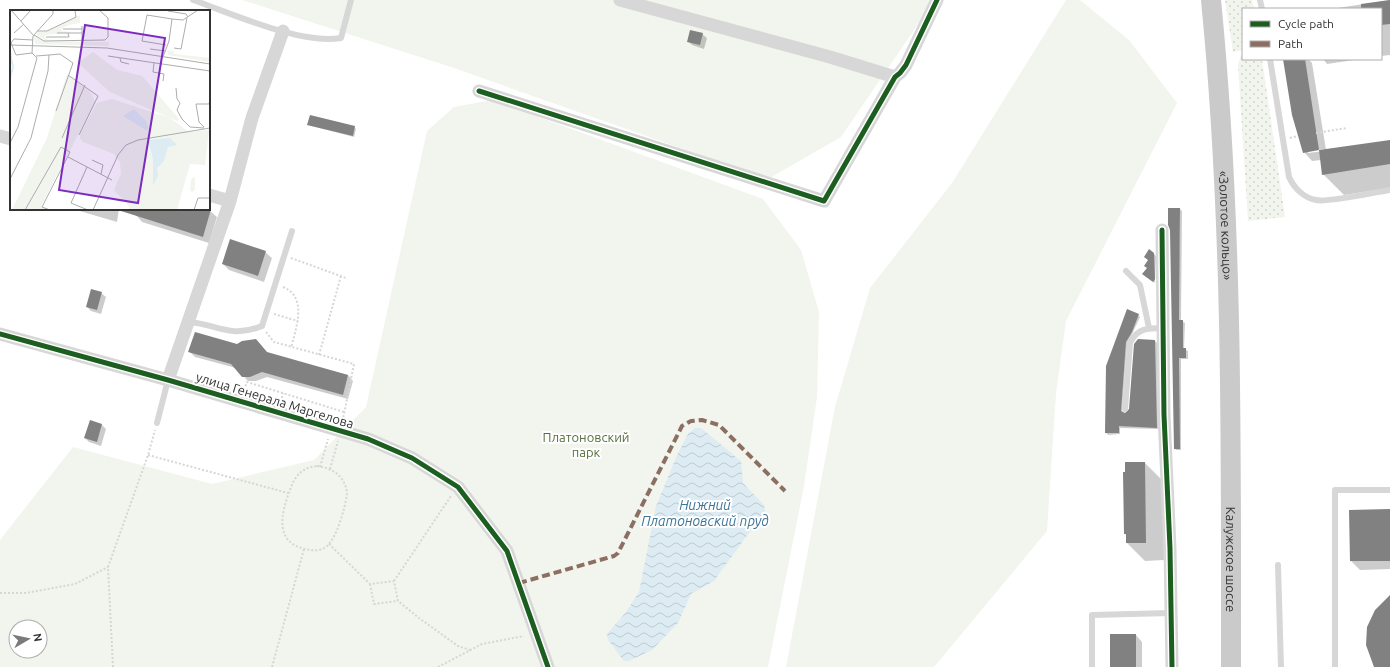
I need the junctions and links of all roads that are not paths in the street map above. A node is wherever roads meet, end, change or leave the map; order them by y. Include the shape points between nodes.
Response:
1 (194, 0) edge
2 (351, 0) edge
3 (620, 0) edge
4 (937, 0) edge
5 (1211, 0) edge
6 (283, 31) junction
7 (1270, 60) edge
8 (895, 77) junction
9 (479, 92) dead end
10 (0, 136) edge
11 (10, 139) edge
12 (1390, 190) edge
13 (210, 195) edge
14 (230, 201) junction
15 (1162, 230) dead end
16 (292, 231) dead end
17 (1126, 271) dead end
18 (188, 322) junction
19 (1149, 328) junction
20 (1163, 328) junction
21 (0, 334) edge
22 (168, 380) junction
23 (1125, 409) dead end
24 (157, 423) road end
25 (1231, 452) joint
26 (1390, 490) edge
27 (1278, 565) dead end
28 (1171, 613) junction
29 (548, 667) edge
30 (1092, 667) edge
31 (1172, 667) edge
32 (1231, 667) edge
33 (1281, 667) edge
34 (1335, 667) edge

1 - 6 lane
2 - 6 lane via 341,38 328,40
3 - 8 street
4 - 8 street via 906,65
5 - 25 main road, «Золотое кольцо» via 1226,206
6 - 14 street via 252,118
7 - 12 lane via 1288,177 1297,189 1305,196 1321,201
8 - 9 street via 824,201
10 - 11 street
13 - 14 street
14 - 18 street
15 - 20 street
16 - 18 lane via 262,326 240,332
17 - 19 lane via 1140,285
18 - 22 street
19 - 20 lane
19 - 23 lane via 1136,333 1130,343
20 - 28 street
21 - 22 street, улица Генерала Маргелова
22 - 24 lane
22 - 29 street, улица Генерала Маргелова via 368,439 412,458 458,487 507,551
25 - 32 main road, Калужское шоссе
26 - 34 lane via 1335,490
27 - 33 lane
28 - 30 lane via 1092,615
28 - 31 street

